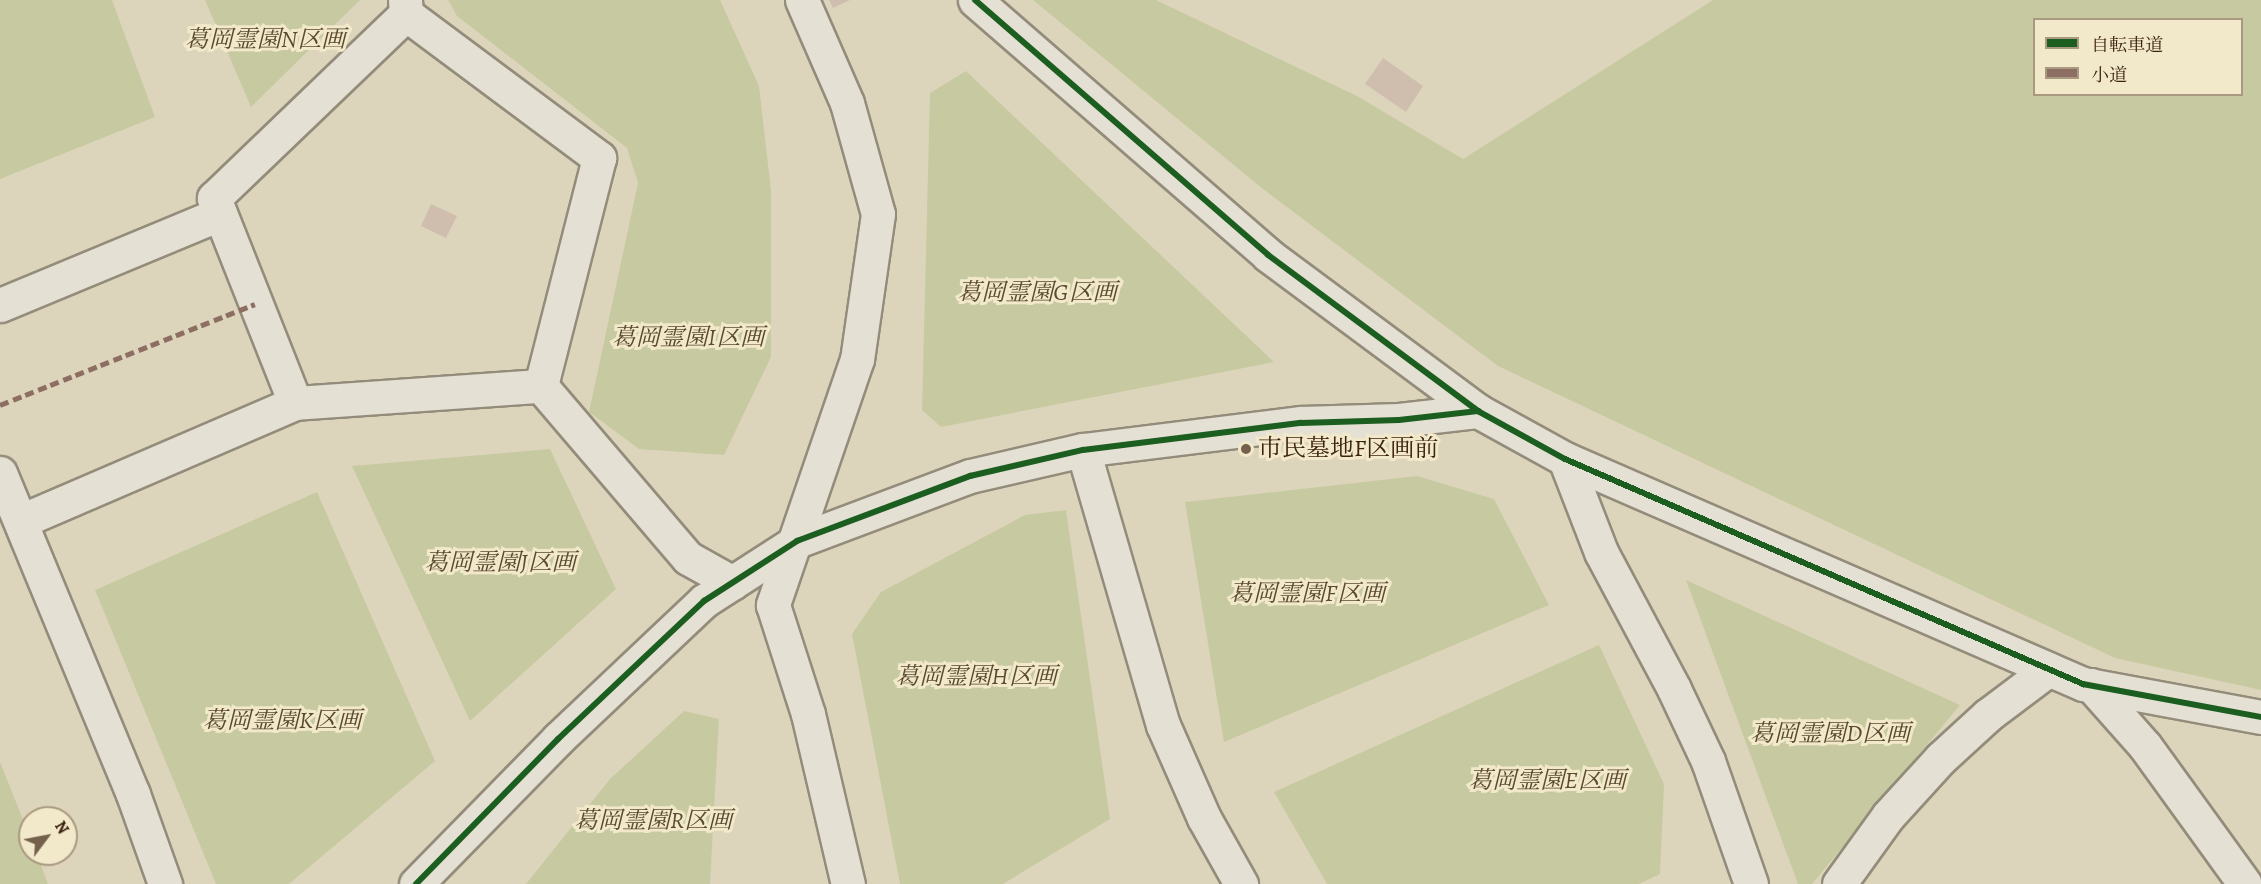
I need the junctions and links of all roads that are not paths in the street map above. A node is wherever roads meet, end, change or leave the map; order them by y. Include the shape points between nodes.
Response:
1 (802, 0) edge
2 (975, 0) edge
3 (405, 7) edge
4 (220, 214) junction
5 (0, 305) edge
6 (541, 386) junction
7 (295, 403) junction
8 (1478, 411) junction
9 (1083, 450) junction
10 (1564, 459) junction
11 (0, 473) edge
12 (21, 521) junction
13 (796, 541) junction
14 (733, 583) junction
15 (2049, 669) junction
16 (2091, 685) junction
17 (2261, 717) edge
18 (165, 884) edge
19 (416, 884) edge
20 (848, 884) edge
21 (1242, 884) edge
22 (1751, 884) edge
23 (1839, 884) edge
24 (2245, 884) edge

1 - 13 street via 847,102 878,214 857,359
2 - 8 street via 1268,255
3 - 4 street via 214,198
3 - 6 street via 599,158
4 - 5 street
4 - 7 street
6 - 7 street
6 - 14 street via 688,558
7 - 12 street
8 - 9 street via 1399,420 1301,423
8 - 10 street
9 - 13 street via 970,476
9 - 21 street via 1163,725 1204,818
10 - 15 street
10 - 22 street via 1601,552 1708,761
11 - 12 street
12 - 18 street via 133,794
13 - 14 street
13 - 20 street via 773,605 808,714
14 - 19 street via 704,602 558,739
15 - 16 street
15 - 23 street via 1988,715 1941,758 1888,816
16 - 17 street
16 - 24 street via 2145,746

